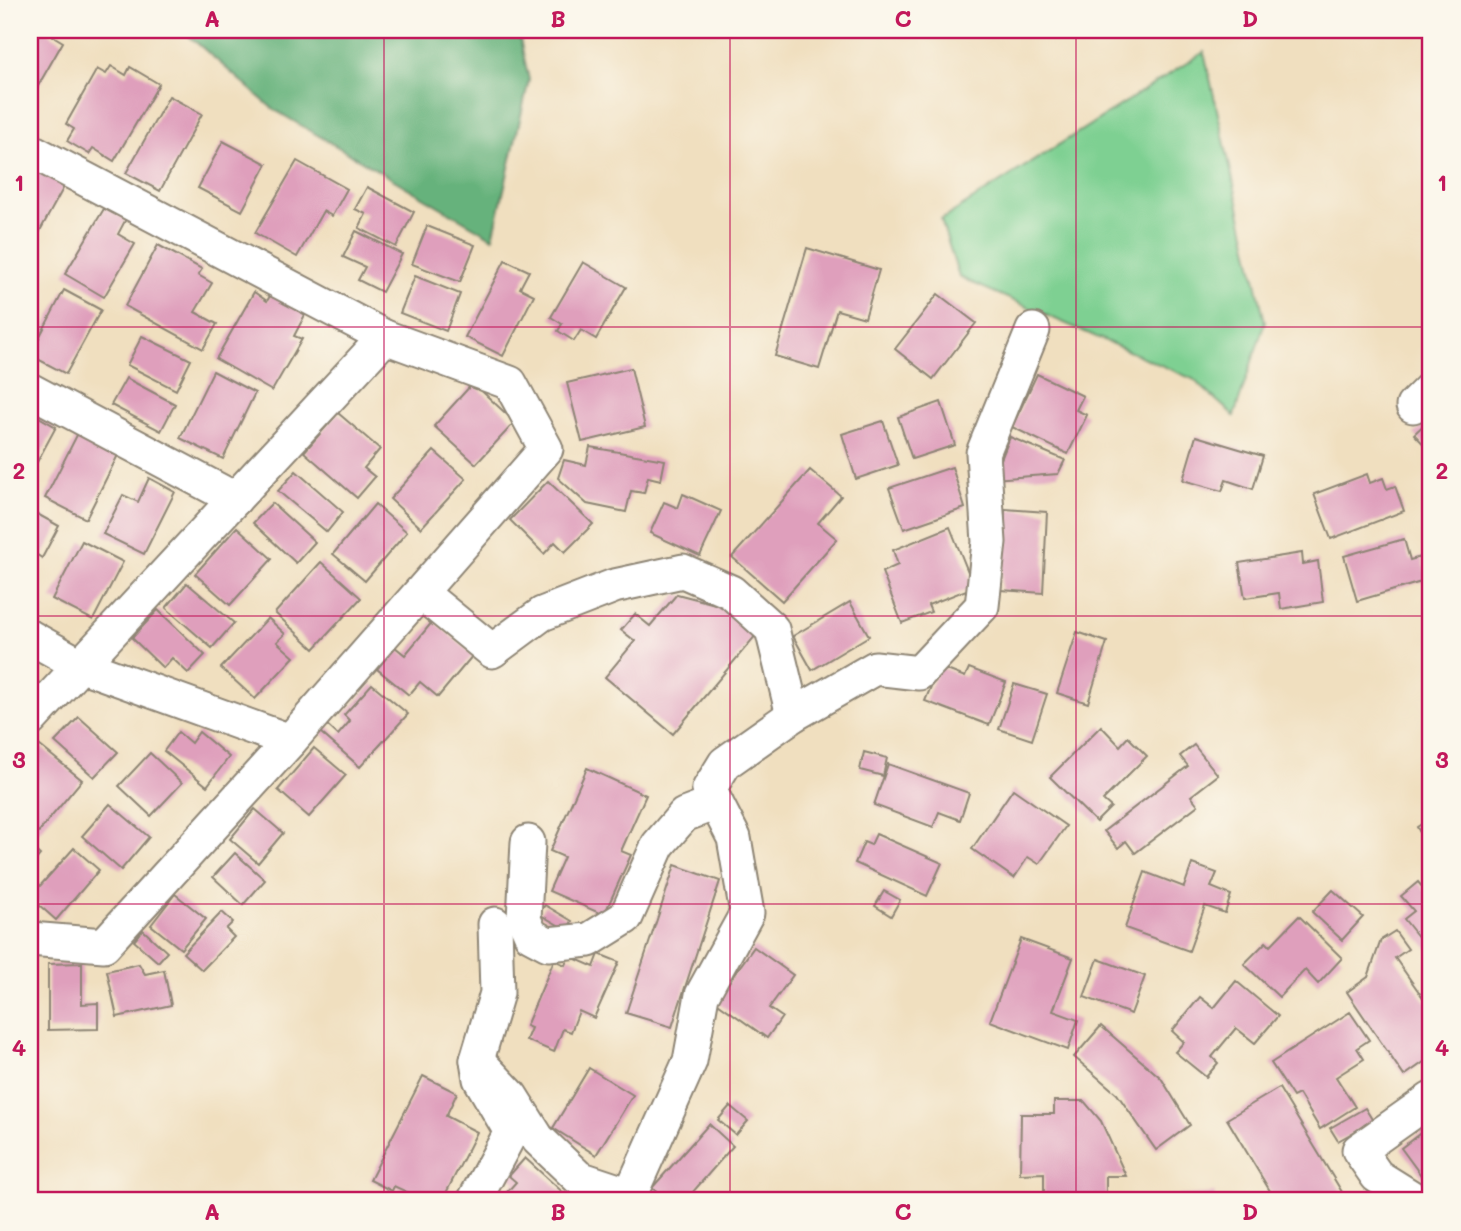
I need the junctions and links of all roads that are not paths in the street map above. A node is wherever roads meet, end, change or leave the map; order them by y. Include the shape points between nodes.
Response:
1 (30, 150) edge
2 (1033, 330) dead end
3 (385, 337) junction
4 (30, 390) edge
5 (235, 499) junction
6 (421, 593) junction
7 (30, 638) edge
8 (80, 665) junction
9 (793, 715) junction
10 (30, 720) edge
11 (290, 740) junction
12 (716, 803) junction
13 (528, 842) dead end
14 (495, 924) dead end
15 (30, 939) edge
16 (477, 1060) junction
17 (1431, 1099) edge
18 (631, 1198) edge
19 (474, 1201) edge
20 (1417, 1201) edge

1 - 3 street
2 - 9 street via 983,453 989,542 982,606 919,673 875,668
3 - 5 street
3 - 6 street via 510,383 546,449
4 - 5 street
5 - 8 street
6 - 9 street via 492,651 542,614 614,586 683,571 731,592 772,629
6 - 11 street
7 - 8 street
8 - 10 street
8 - 11 street
9 - 12 street via 725,763 709,789
11 - 15 street via 104,945
12 - 13 street via 684,815 658,845 626,917 589,940 548,944 531,935 524,919
12 - 18 street via 734,838 747,913 702,995 690,1061
14 - 16 street via 497,993
16 - 18 street via 511,1096 537,1139 579,1178
16 - 19 street via 480,1079 511,1132
17 - 20 street via 1359,1150 1377,1176

